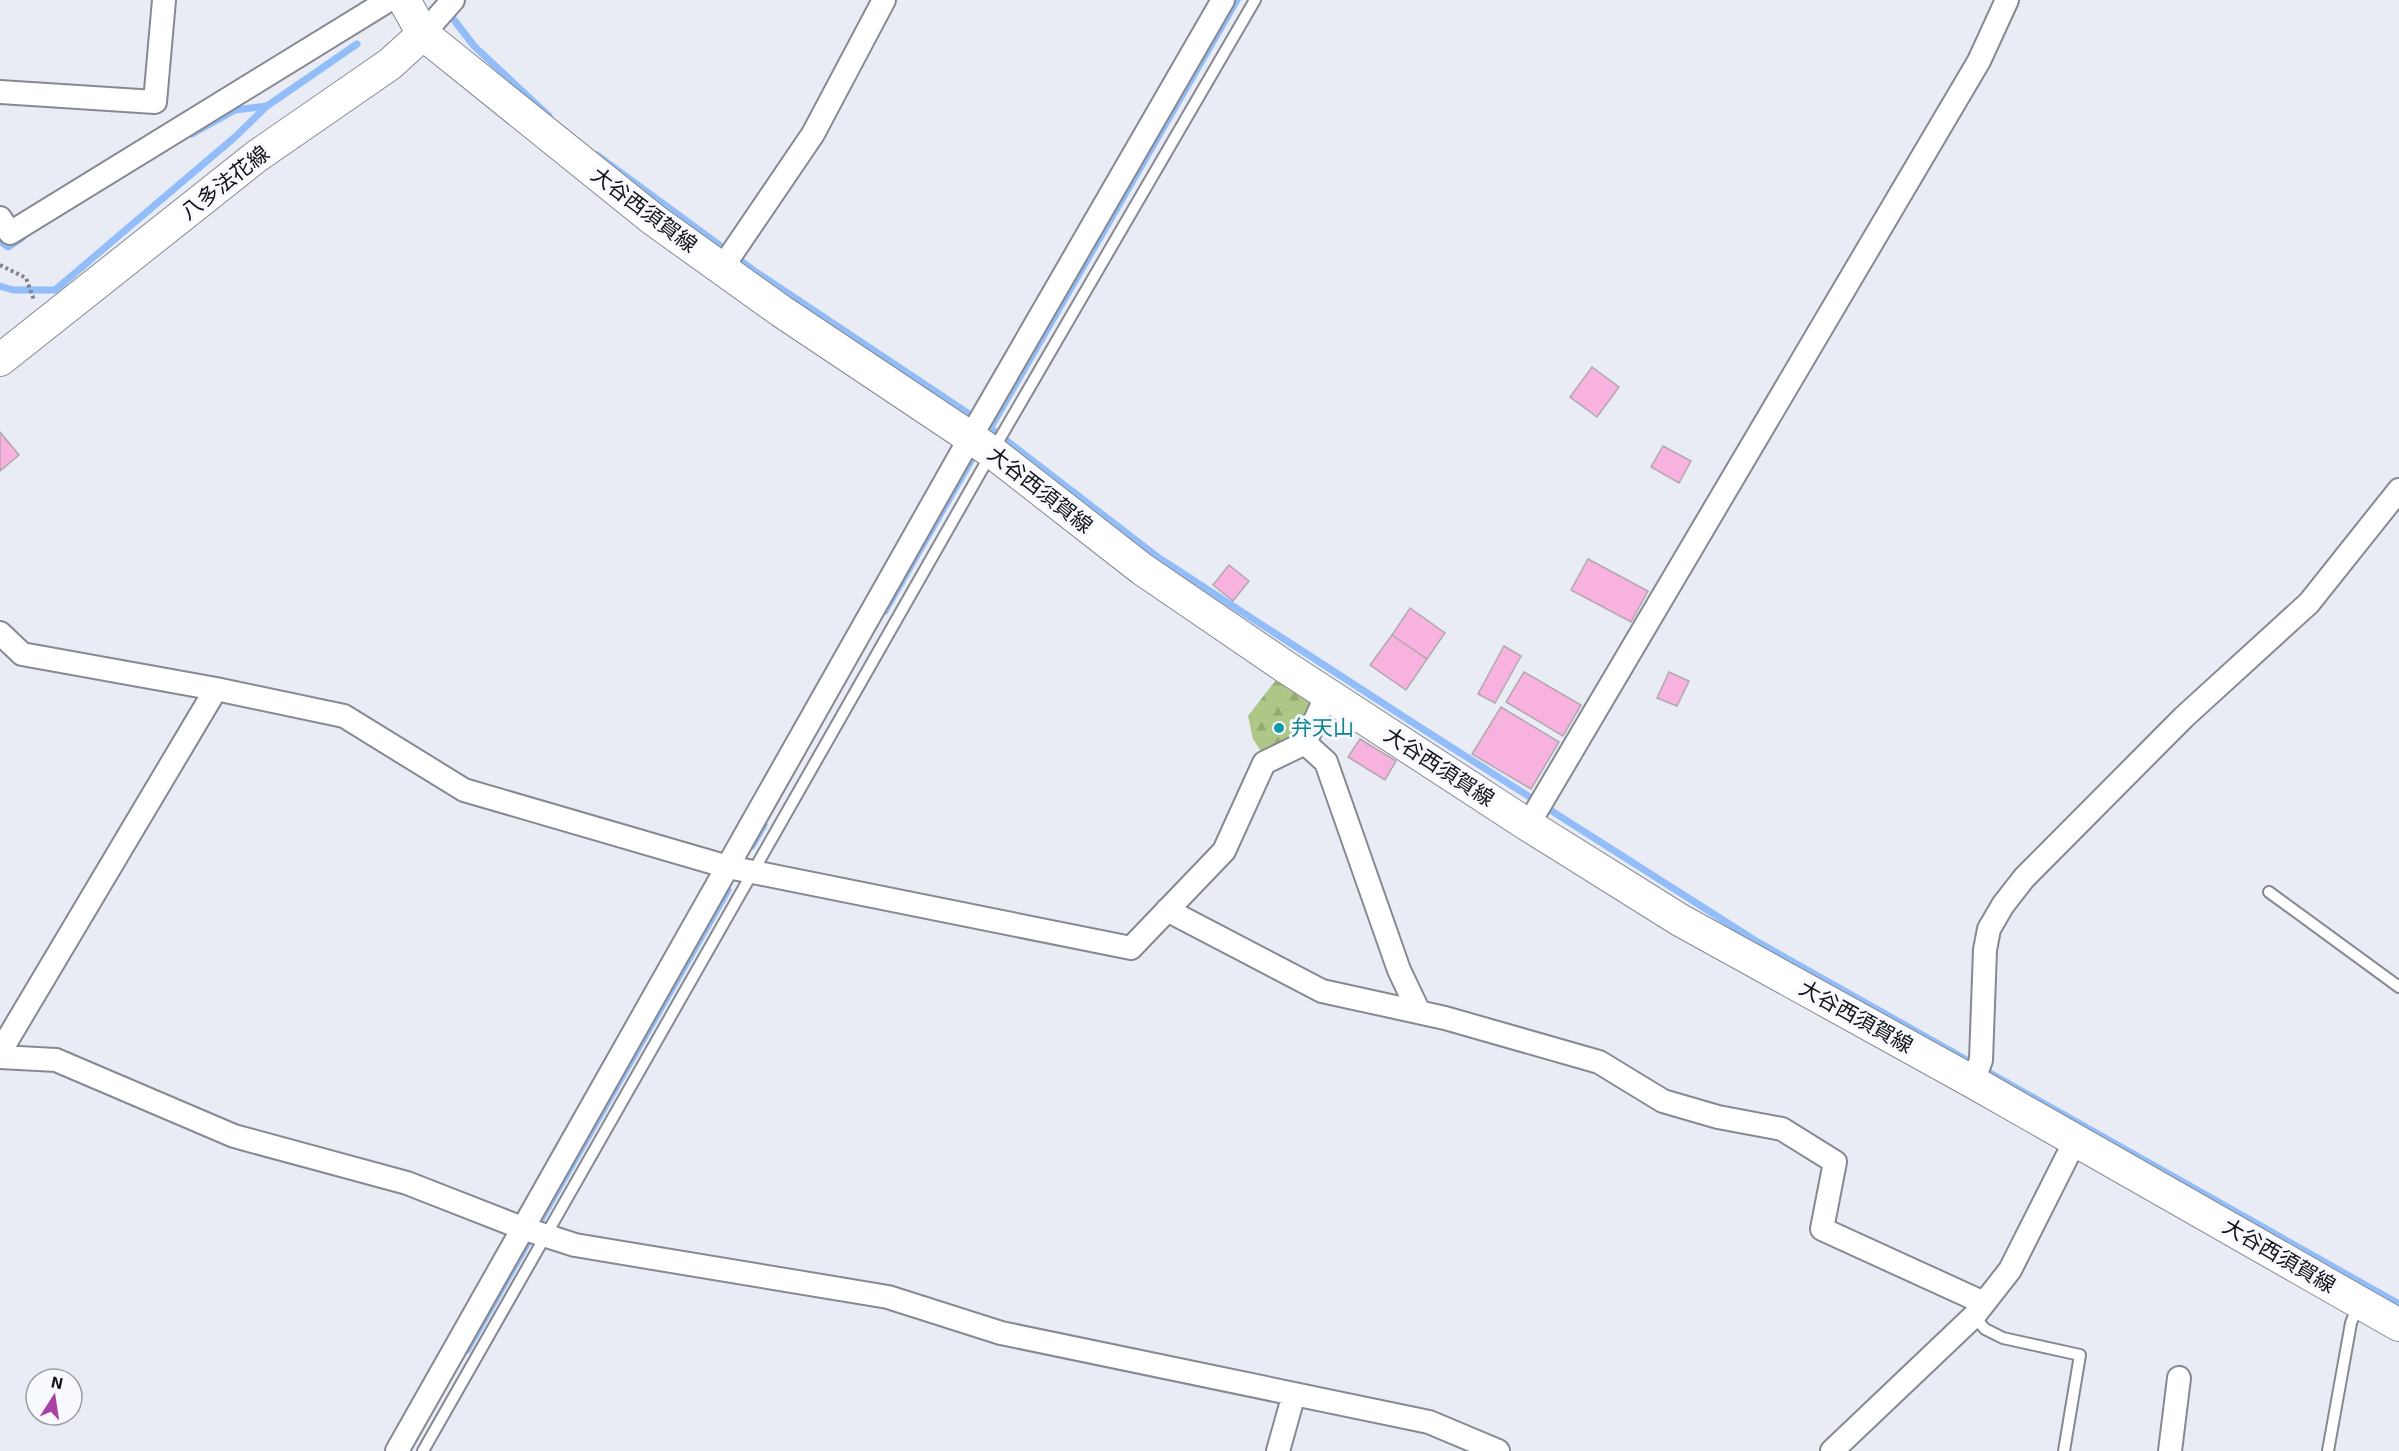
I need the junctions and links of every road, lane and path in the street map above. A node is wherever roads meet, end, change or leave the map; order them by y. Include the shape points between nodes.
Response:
1 (164, 0) edge
2 (389, 0) edge
3 (404, 0) edge
4 (453, 0) edge
5 (884, 0) edge
6 (1223, 0) edge
7 (1256, 0) edge
8 (2007, 0) edge
9 (423, 34) junction
10 (0, 92) edge
11 (0, 218) edge
12 (0, 265) edge
13 (722, 268) junction
14 (43, 326) junction
15 (0, 360) edge
16 (981, 445) junction
17 (2399, 490) edge
18 (0, 633) edge
19 (216, 689) junction
20 (1327, 694) junction
21 (1305, 743) junction
22 (1528, 825) junction
23 (728, 867) junction
24 (753, 873) junction
25 (2269, 892) dead end
26 (1167, 910) junction
27 (2399, 987) edge
28 (1419, 1012) junction
29 (0, 1054) edge
30 (1973, 1082) junction
31 (2076, 1139) junction
32 (533, 1233) junction
33 (2360, 1302) junction
34 (1979, 1310) junction
35 (2399, 1325) edge
36 (2179, 1378) dead end
37 (1294, 1394) junction
38 (397, 1451) edge
39 (423, 1451) edge
40 (1278, 1451) edge
41 (1498, 1451) edge
42 (1832, 1451) edge
43 (2064, 1451) edge
44 (2170, 1451) edge
45 (2328, 1451) edge

1 - 10 street via 155,102
2 - 11 street via 10,233
3 - 9 main road
4 - 9 street
5 - 13 street via 813,134
6 - 16 street
7 - 16 lane
8 - 22 street via 1973,71
9 - 13 main road, 大谷西須賀線 via 654,220
9 - 14 main road, 八多法花線 via 390,64 257,156
12 - 14 path via 26,278
13 - 16 main road, 大谷西須賀線
14 - 15 main road, 八多法花線
16 - 20 main road, 大谷西須賀線 via 1142,569
16 - 23 street
16 - 24 lane
17 - 30 street via 2309,603 2184,717 2024,878 2003,905 1989,929 1984,950 1982,1060
18 - 19 street via 22,654
19 - 23 street via 344,716 464,790
19 - 29 street
20 - 21 street
20 - 22 main road, 大谷西須賀線
21 - 26 street via 1264,763 1224,851
21 - 28 street via 1326,762 1399,970
22 - 30 main road, 大谷西須賀線 via 1680,920
23 - 24 street
23 - 32 street
24 - 26 street via 1131,948
24 - 32 lane
25 - 27 lane
26 - 28 street via 1322,991
28 - 34 street via 1599,1062 1663,1101 1782,1129 1835,1162 1822,1229
29 - 32 street via 56,1060 234,1136 407,1183
30 - 31 main road, 大谷西須賀線
31 - 33 main road, 大谷西須賀線
31 - 34 street via 2010,1270
32 - 37 street via 575,1245 888,1297 1001,1333
32 - 38 street
32 - 39 lane
33 - 35 main road, 大谷西須賀線
33 - 45 lane via 2351,1323
34 - 42 street
34 - 43 lane via 1985,1329 2002,1338 2080,1355
36 - 44 street
37 - 40 street
37 - 41 street via 1429,1422

